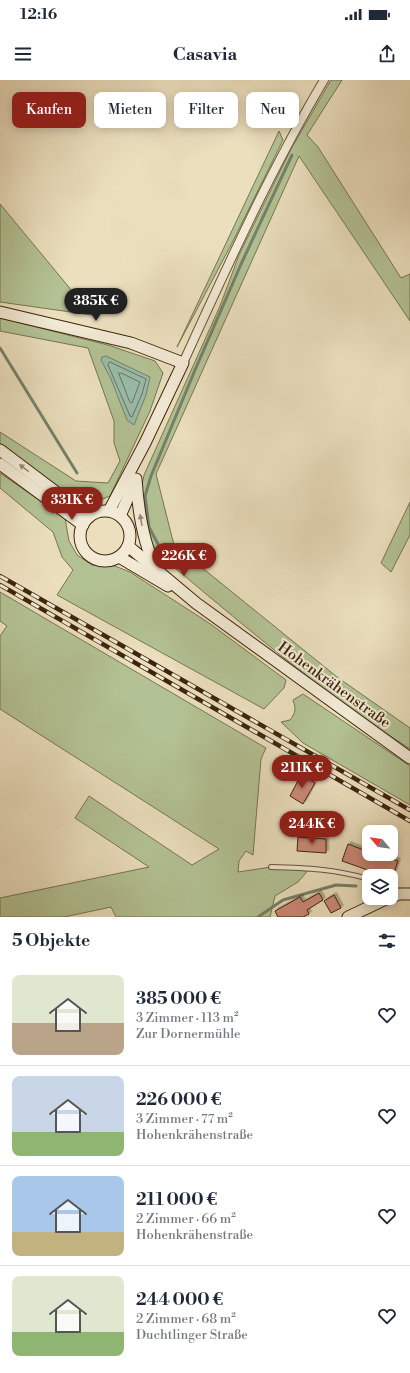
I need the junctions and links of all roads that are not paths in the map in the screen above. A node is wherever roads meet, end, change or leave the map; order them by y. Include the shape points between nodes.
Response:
1 (324, 80) edge
2 (0, 312) edge
3 (183, 363) junction
4 (145, 443) junction
5 (0, 450) edge
6 (0, 464) edge
7 (136, 479) junction
8 (109, 511) junction
9 (120, 516) junction
10 (86, 521) junction
11 (128, 546) junction
12 (119, 557) junction
13 (157, 570) junction
14 (196, 603) junction
15 (410, 758) edge
16 (270, 866) dead end
17 (362, 877) edge
18 (410, 894) edge
19 (398, 895) edge
20 (372, 905) edge
21 (348, 917) edge

1 - 3 street via 293,132 260,198
2 - 3 main road via 132,343
3 - 4 main road
4 - 7 main road
4 - 8 main road
10 -> 5 main road
6 - 10 main road
7 - 9 main road
13 -> 7 main road via 147,547
8 - 9 main road
8 - 10 main road via 98,512
9 - 11 main road via 130,530
10 - 12 main road via 81,530 81,542 90,557 102,561
11 - 12 main road
11 - 13 main road
12 - 14 main road
13 - 14 main road
14 - 15 main road, Hohenkrähenstraße
16 - 17 lane via 326,869
18 - 19 main road
20 - 21 main road

